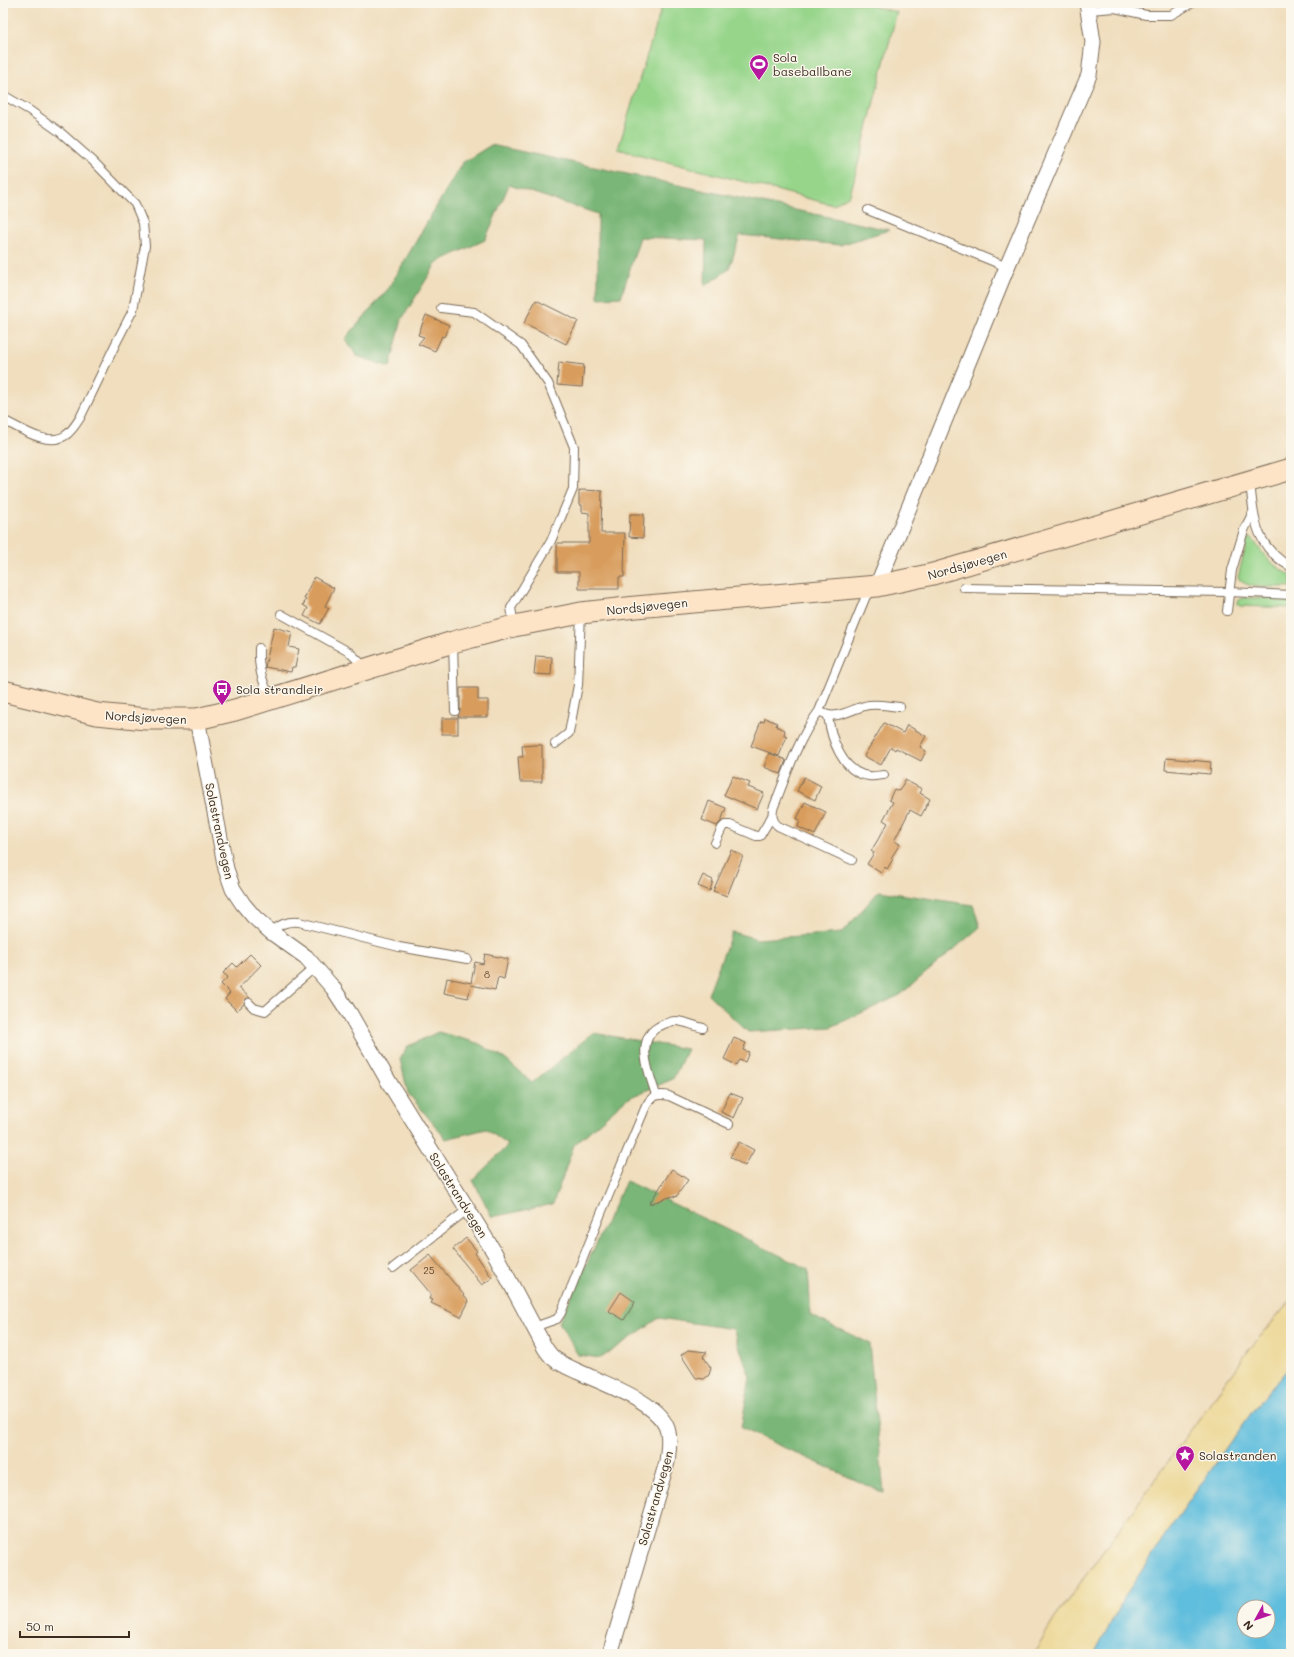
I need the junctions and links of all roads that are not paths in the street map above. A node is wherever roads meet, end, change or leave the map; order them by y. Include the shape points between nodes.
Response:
1 (1192, 3) edge
2 (1088, 6) edge
3 (3, 95) edge
4 (868, 210) dead end
5 (1006, 267) junction
6 (441, 308) dead end
7 (3, 420) edge
8 (1291, 469) edge
9 (1250, 481) junction
10 (1253, 512) junction
11 (1291, 567) edge
12 (877, 586) junction
13 (964, 588) dead end
14 (1229, 592) junction
15 (1291, 595) edge
16 (1227, 611) dead end
17 (581, 613) junction
18 (281, 614) dead end
19 (514, 626) junction
20 (453, 642) junction
21 (259, 648) dead end
22 (366, 669) junction
23 (3, 691) edge
24 (270, 699) junction
25 (900, 707) dead end
26 (455, 711) dead end
27 (819, 711) junction
28 (828, 716) junction
29 (197, 719) junction
30 (555, 744) dead end
31 (884, 775) dead end
32 (772, 816) junction
33 (716, 843) dead end
34 (852, 860) dead end
35 (271, 932) junction
36 (467, 959) dead end
37 (315, 967) junction
38 (249, 1003) dead end
39 (702, 1028) dead end
40 (656, 1095) junction
41 (729, 1124) dead end
42 (468, 1209) junction
43 (393, 1268) dead end
44 (534, 1327) junction
45 (610, 1654) edge

1 - 2 lane via 1171,15 1146,15 1115,8
2 - 5 street via 1093,42 1089,75
3 - 7 lane via 60,132 128,195 140,213 145,246 133,310 74,427 62,437 47,439
4 - 5 lane
5 - 12 street
6 - 19 lane via 474,312 521,345 548,383 574,447 573,488 551,541 511,608
8 - 9 street, Nordsjøvegen
9 - 10 lane
9 - 12 street, Nordsjøvegen via 933,574
10 - 11 lane via 1261,539 1272,553
10 - 14 lane via 1244,530 1232,570
12 - 17 street, Nordsjøvegen
12 - 27 lane via 866,596
13 - 14 lane
14 - 15 lane
14 - 16 lane
17 - 19 street, Nordsjøvegen
17 - 30 lane via 577,692 569,733
18 - 22 lane via 349,652
19 - 20 street, Nordsjøvegen
20 - 22 street, Nordsjøvegen
20 - 26 lane
21 - 24 lane via 258,663
22 - 24 street, Nordsjøvegen
23 - 29 street, Nordsjøvegen via 96,714 146,719
24 - 29 street, Nordsjøvegen
25 - 28 lane via 869,705
27 - 28 lane
27 - 32 lane via 809,725 790,766
28 - 31 lane via 835,744 851,768 869,776
29 - 35 street, Solastrandvegen via 226,869 233,889 243,904
32 - 33 lane via 760,836 725,825
32 - 34 lane via 778,826
35 - 36 lane via 281,924 299,922 398,947
35 - 37 street, Solastrandvegen
37 - 38 lane via 265,1011 254,1008
37 - 42 street, Solastrandvegen via 350,1014 390,1084
39 - 40 lane via 676,1021 666,1023 648,1036 645,1045 646,1058
40 - 41 lane via 669,1096
40 - 44 lane via 646,1106 561,1313 557,1319
42 - 43 lane
42 - 44 street, Solastrandvegen
44 - 45 street, Solastrandvegen via 552,1358 637,1399 651,1408 668,1430 670,1444 666,1462

